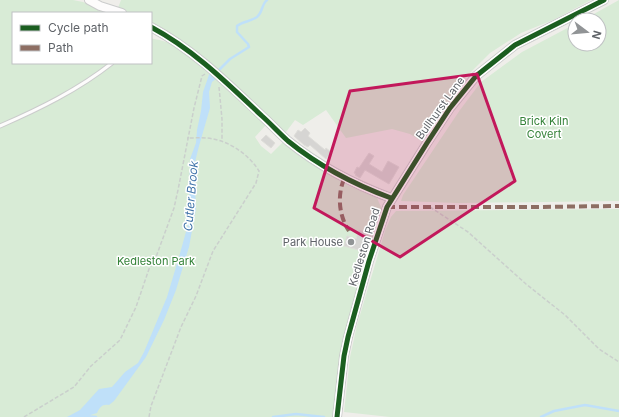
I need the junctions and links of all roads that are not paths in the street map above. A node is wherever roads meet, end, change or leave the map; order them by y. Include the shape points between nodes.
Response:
1 (89, 0) edge
2 (604, 0) edge
3 (119, 12) edge
4 (152, 29) edge
5 (111, 64) edge
6 (0, 126) edge
7 (391, 198) junction
8 (338, 414) edge

1 - 3 street
2 - 7 street, Bullhurst Lane via 515,45 476,76 450,108
4 - 7 street, Kedleston Road via 194,54 218,80 288,141 324,167 359,186
5 - 6 lane via 64,95
7 - 8 street, Kedleston Road via 352,321 344,356

